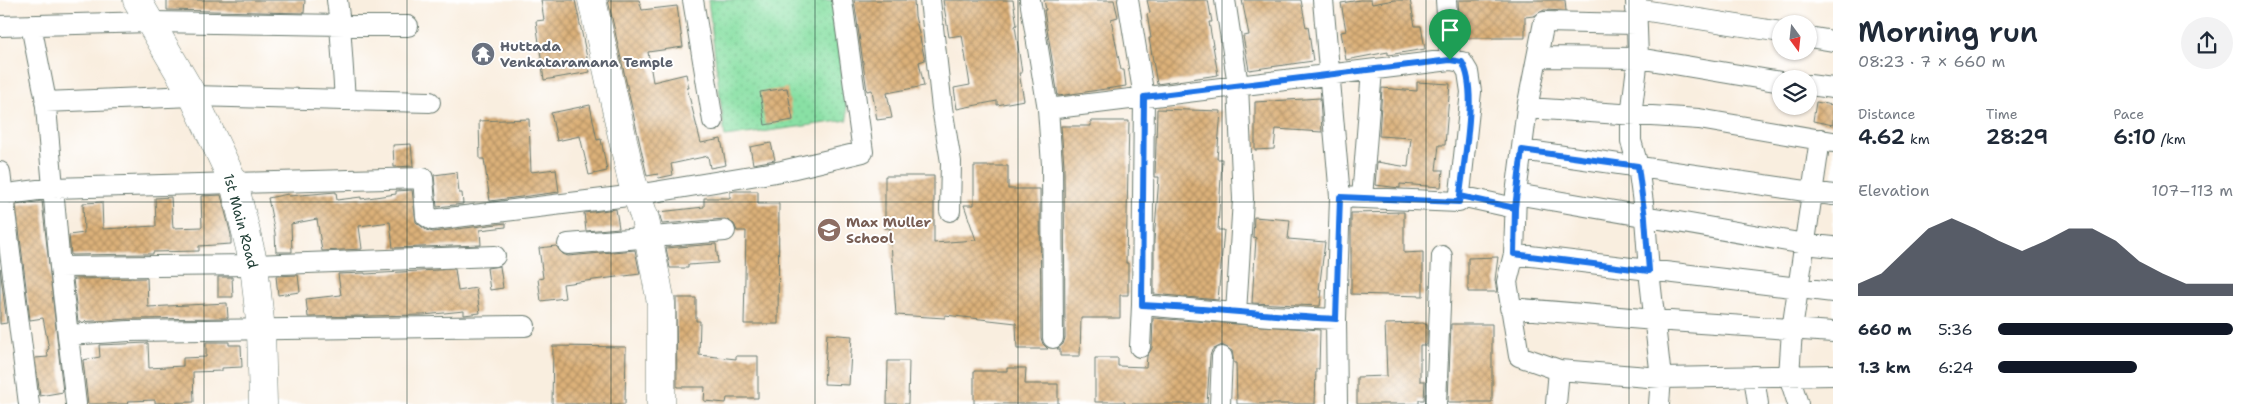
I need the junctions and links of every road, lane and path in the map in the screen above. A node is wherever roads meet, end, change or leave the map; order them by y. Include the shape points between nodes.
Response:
1 (337, 0) edge
2 (592, 0) edge
3 (693, 0) edge
4 (842, 0) edge
5 (930, 0) edge
6 (1030, 0) edge
7 (1128, 0) edge
8 (1225, 0) edge
9 (1323, 0) edge
10 (1446, 0) edge
11 (144, 11) edge
12 (1636, 11) edge
13 (340, 24) junction
14 (31, 25) junction
15 (0, 26) edge
16 (408, 26) dead end
17 (1772, 31) edge
18 (1818, 38) edge
19 (1833, 41) edge
20 (1537, 56) junction
21 (1638, 58) junction
22 (1450, 60) junction
23 (1372, 70) junction
24 (1331, 74) junction
25 (1772, 80) edge
26 (1238, 85) junction
27 (1817, 86) edge
28 (1833, 88) edge
29 (192, 96) junction
30 (1144, 97) junction
31 (346, 100) junction
32 (45, 102) junction
33 (430, 102) dead end
34 (1527, 108) junction
35 (1048, 109) junction
36 (1631, 116) junction
37 (713, 121) dead end
38 (1826, 140) edge
39 (1522, 150) junction
40 (1638, 166) junction
41 (0, 172) edge
42 (234, 184) junction
43 (53, 188) junction
44 (1811, 192) junction
45 (1, 194) edge
46 (636, 195) junction
47 (1833, 195) edge
48 (1460, 196) junction
49 (1340, 197) junction
50 (1362, 198) junction
51 (1516, 201) junction
52 (950, 211) dead end
53 (1645, 218) junction
54 (725, 231) dead end
55 (649, 238) junction
56 (568, 244) dead end
57 (1805, 244) junction
58 (1833, 247) edge
59 (1514, 254) junction
60 (495, 256) dead end
61 (1442, 256) dead end
62 (254, 265) junction
63 (60, 267) junction
64 (1649, 271) junction
65 (1800, 288) junction
66 (1833, 292) edge
67 (1142, 305) junction
68 (1510, 308) junction
69 (1236, 313) junction
70 (1336, 319) junction
71 (1655, 320) junction
72 (525, 326) dead end
73 (262, 330) junction
74 (1792, 330) junction
75 (1833, 332) edge
76 (68, 335) junction
77 (1053, 338) dead end
78 (1140, 347) dead end
79 (1222, 357) dead end
80 (1559, 370) junction
81 (1754, 376) junction
82 (1789, 376) junction
83 (1833, 376) edge
84 (1661, 378) junction
85 (29, 404) edge
86 (76, 404) edge
87 (263, 404) edge
88 (660, 404) edge
89 (1220, 404) edge
90 (1337, 404) edge
91 (1436, 404) edge
92 (1556, 404) edge
93 (1659, 404) edge
94 (1758, 404) edge
95 (1798, 404) edge

1 - 13 street
2 - 46 street
3 - 37 street
4 - 46 street via 863,152 782,171
5 - 52 street via 951,162
6 - 35 street
7 - 30 street
8 - 26 street
9 - 24 street
10 - 22 street
11 - 13 street
11 - 14 street
11 - 29 street, 1st Main Road
12 - 17 street
12 - 20 street via 1544,22
12 - 21 street
13 - 16 street
13 - 31 street
14 - 15 street
14 - 32 street
18 - 19 street
20 - 21 street
20 - 34 street
21 - 25 street
21 - 36 street
22 - 23 street
22 - 48 street via 1462,62 1468,72 1471,92
23 - 24 street
23 - 50 street
24 - 26 street
24 - 49 street
26 - 30 street
26 - 69 street via 1243,199
27 - 28 street
29 - 31 street
29 - 32 street
29 - 42 street, 1st Main Road
30 - 35 street
30 - 67 street
31 - 33 street
32 - 43 street
34 - 36 street
34 - 39 street
35 - 77 street via 1052,175
36 - 38 street via 1699,119
36 - 40 street via 1631,141
38 - 44 street
39 - 40 street
39 - 51 street
40 - 44 street
40 - 53 street
41 - 45 street
42 - 43 street
42 - 46 street via 423,178 426,216 432,220
42 - 62 street, 1st Main Road
43 - 45 street
43 - 63 street
44 - 47 street
44 - 57 street
45 - 85 street
46 - 55 street
48 - 50 street via 1459,202
48 - 51 street
49 - 50 street
49 - 70 street
51 - 53 street
51 - 59 street
53 - 57 street
53 - 64 street
54 - 55 street
55 - 56 street
55 - 88 street via 661,303
57 - 58 street
57 - 65 street
59 - 64 street
59 - 68 street via 1507,282
60 - 62 street
61 - 91 street
62 - 63 street
62 - 73 street, 1st Main Road
63 - 76 street
64 - 65 street
64 - 71 street
65 - 66 street
65 - 74 street
67 - 69 street
67 - 78 street
68 - 71 street
68 - 80 street via 1519,356
69 - 70 street
70 - 90 street
71 - 74 street
71 - 84 street
72 - 73 street
73 - 76 street
73 - 87 street, 1st Main Road
74 - 75 street
74 - 82 street
76 - 86 street
79 - 89 street
80 - 84 street
80 - 92 street
81 - 82 street
81 - 84 street
81 - 94 street
82 - 83 street
82 - 95 street
84 - 93 street

